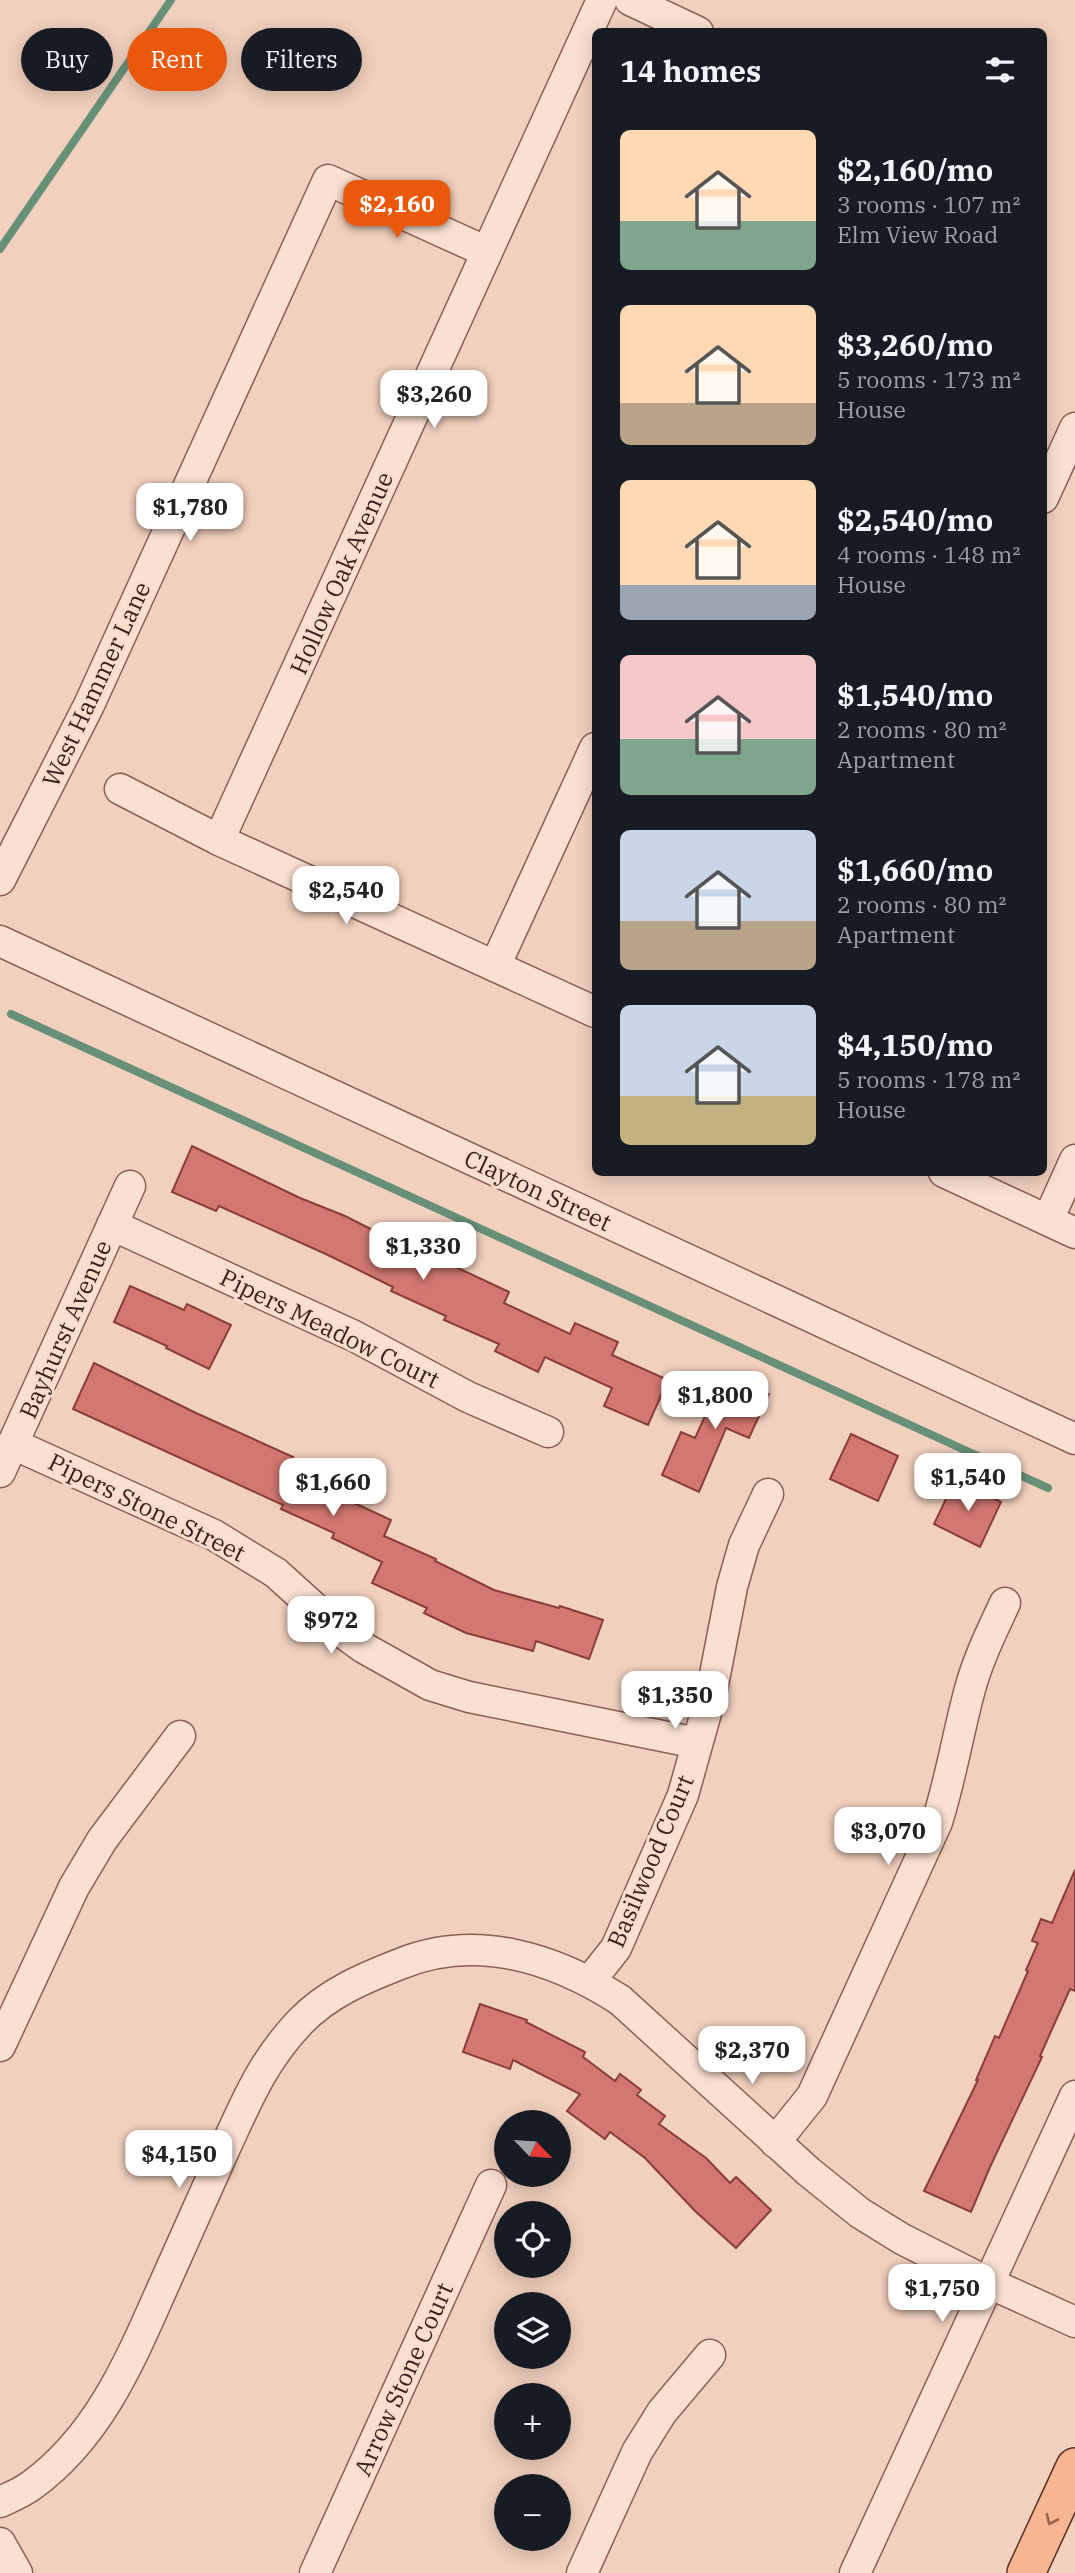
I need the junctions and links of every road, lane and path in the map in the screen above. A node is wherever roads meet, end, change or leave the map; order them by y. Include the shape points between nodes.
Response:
1 (601, 0) edge
2 (630, 0) edge
3 (690, 28) edge
4 (487, 252) junction
5 (1075, 428) edge
6 (1047, 489) edge
7 (592, 755) edge
8 (121, 789) dead end
9 (219, 839) junction
10 (0, 880) edge
11 (0, 941) edge
12 (495, 966) junction
13 (592, 1011) edge
14 (1075, 1160) edge
15 (953, 1176) edge
16 (130, 1186) dead end
17 (1048, 1220) junction
18 (113, 1225) junction
19 (1075, 1233) edge
20 (548, 1432) dead end
21 (1075, 1439) edge
22 (13, 1444) junction
23 (0, 1472) edge
24 (768, 1494) dead end
25 (1005, 1603) dead end
26 (180, 1736) dead end
27 (697, 1743) junction
28 (590, 1981) junction
29 (0, 2046) edge
30 (1075, 2096) edge
31 (775, 2142) junction
32 (491, 2185) dead end
33 (989, 2283) junction
34 (1075, 2322) edge
35 (710, 2355) dead end
36 (1075, 2467) edge
37 (0, 2502) edge
38 (0, 2543) edge
39 (17, 2573) edge
40 (315, 2573) edge
41 (582, 2573) edge
42 (855, 2573) edge
43 (1026, 2573) edge

1 - 4 street, Hollow Oak Avenue
2 - 3 street
4 - 9 street, Hollow Oak Avenue
4 - 10 street, West Hammer Lane via 328,180 89,705
5 - 6 street
7 - 12 street
8 - 9 street
9 - 12 street
11 - 21 street, Clayton Street
12 - 13 street
14 - 17 street
15 - 17 street
16 - 18 street, Bayhurst Avenue
17 - 19 street
18 - 20 street, Pipers Meadow Court via 354,1336 468,1398
18 - 22 street, Bayhurst Avenue
22 - 23 street, Bayhurst Avenue
22 - 27 street, Pipers Stone Street via 242,1551 276,1573 347,1636 430,1685 469,1698
24 - 27 street, Basilwood Court via 744,1545 732,1587
25 - 31 street via 970,1687 937,1822 811,2096
26 - 29 street via 102,1840 74,1887
27 - 28 street, Basilwood Court via 683,1795 616,1948
28 - 31 street via 630,2008
28 - 37 street via 531,1958 492,1950 453,1950 413,1959 336,1992 301,2021 262,2069 112,2395 67,2455 31,2486
30 - 33 street
31 - 33 street via 860,2213
32 - 40 street, Arrow Stone Court
33 - 34 street
33 - 42 street
35 - 41 street via 662,2412 637,2452
36 -> 43 main road
38 - 39 street

